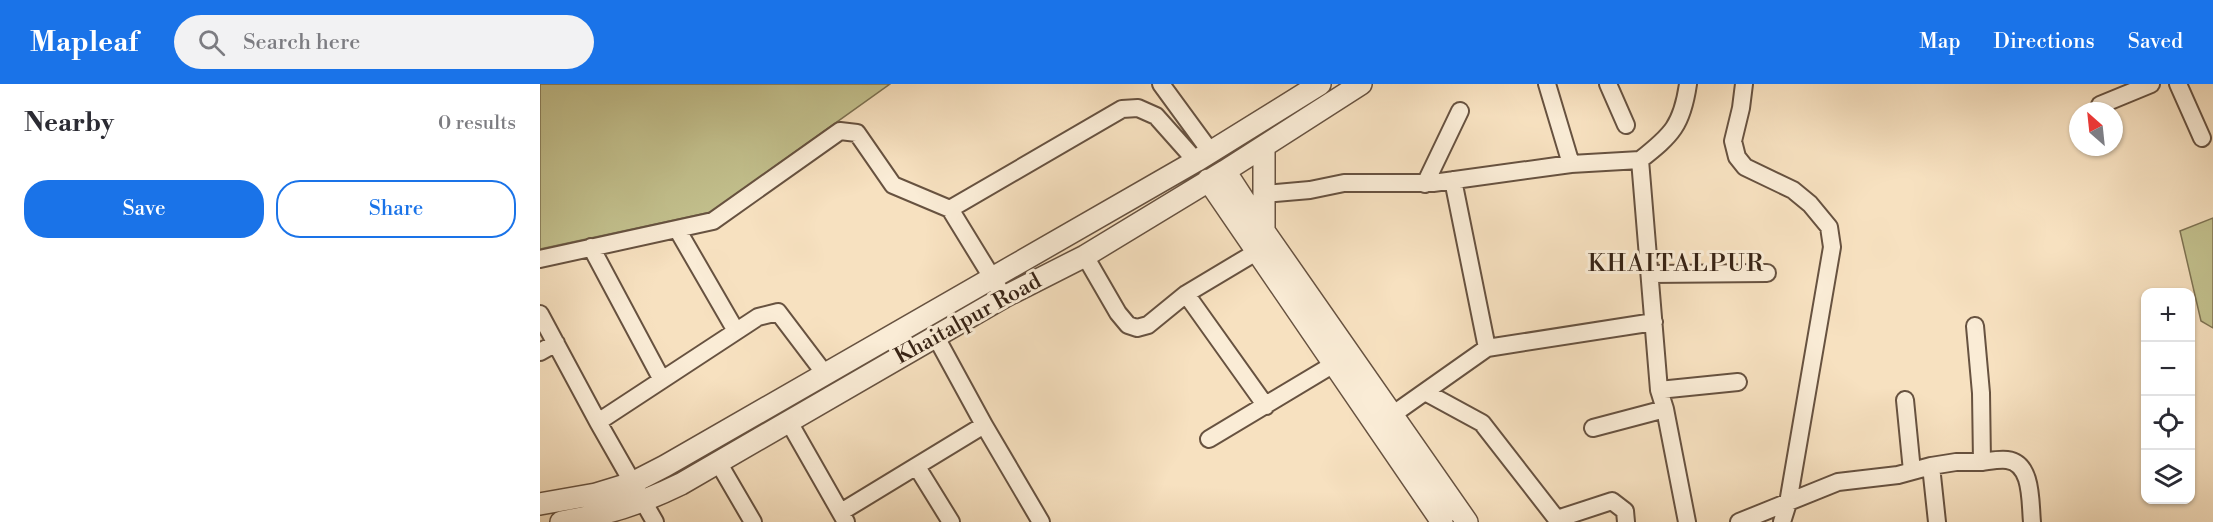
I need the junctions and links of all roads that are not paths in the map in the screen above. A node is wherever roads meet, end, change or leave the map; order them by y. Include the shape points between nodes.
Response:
1 (1161, 84) edge
2 (1320, 84) edge
3 (1361, 84) edge
4 (1547, 84) edge
5 (1608, 84) edge
6 (1688, 84) edge
7 (1744, 84) edge
8 (2151, 84) edge
9 (2178, 84) edge
10 (2107, 102) edge
11 (1460, 111) dead end
12 (1626, 125) dead end
13 (2202, 138) dead end
14 (1264, 147) junction
15 (1203, 156) junction
16 (1640, 160) junction
17 (1572, 164) junction
18 (1217, 176) junction
19 (1453, 180) junction
20 (1425, 184) junction
21 (1264, 194) junction
22 (950, 209) junction
23 (677, 229) junction
24 (1261, 241) junction
25 (591, 247) junction
26 (1085, 256) junction
27 (540, 259) edge
28 (1767, 273) dead end
29 (1650, 274) junction
30 (992, 278) junction
31 (1186, 294) junction
32 (1004, 297) junction
33 (540, 314) edge
34 (1654, 322) junction
35 (1975, 326) dead end
36 (736, 331) junction
37 (936, 337) junction
38 (556, 343) junction
39 (1487, 348) junction
40 (540, 352) edge
41 (1334, 364) junction
42 (825, 374) junction
43 (662, 380) junction
44 (1738, 382) dead end
45 (1659, 390) junction
46 (1425, 392) junction
47 (1905, 400) dead end
48 (1266, 406) junction
49 (1665, 410) junction
50 (1392, 415) junction
51 (598, 422) junction
52 (789, 422) junction
53 (984, 426) junction
54 (1593, 428) dead end
55 (1209, 439) dead end
56 (1393, 452) junction
57 (718, 462) junction
58 (1982, 462) junction
59 (1931, 466) junction
60 (917, 467) junction
61 (1912, 471) junction
62 (632, 483) junction
63 (643, 502) junction
64 (1788, 503) junction
65 (540, 504) edge
66 (844, 517) edge
67 (1558, 521) edge
68 (561, 522) edge
69 (655, 522) edge
70 (753, 522) edge
71 (951, 522) edge
72 (1041, 522) edge
73 (1425, 522) edge
74 (1442, 522) edge
75 (1467, 522) edge
76 (1481, 522) edge
77 (1626, 522) edge
78 (1687, 522) edge
79 (1739, 522) edge
80 (1782, 522) edge
81 (1937, 522) edge
82 (2032, 522) edge

1 - 15 street
2 - 15 street, Khaitalpur Road
3 - 14 street, Khaitalpur Road
4 - 17 street
5 - 12 street
6 - 16 street via 1684,111 1674,128
7 - 64 street via 1733,141 1737,157 1745,167 1794,190 1810,204 1829,227 1832,247
8 - 10 street
9 - 13 street
11 - 20 street
14 - 18 street, Khaitalpur Road
14 - 21 street
15 - 22 street via 1156,116 1138,108 1122,109
15 - 30 street, Khaitalpur Road
16 - 17 street
16 - 29 street
17 - 19 street
18 - 24 street
18 - 26 street, Khaitalpur Road
19 - 20 street
19 - 39 street
20 - 21 street via 1344,183
21 - 24 street
22 - 23 street via 893,185 857,133 840,131 713,221
22 - 30 street
23 - 25 street
23 - 36 street
24 - 31 street
24 - 41 street
24 - 50 street
25 - 27 street
25 - 43 street
26 - 31 street via 1128,325 1148,325
26 - 32 street, Khaitalpur Road
28 - 29 street
29 - 34 street
30 - 32 street
30 - 42 street, Khaitalpur Road
31 - 48 street
32 - 37 street, Khaitalpur Road
33 - 38 street
34 - 39 street
34 - 45 street
35 - 58 street
36 - 42 street via 758,317 778,312
36 - 43 street
37 - 52 street, Khaitalpur Road
37 - 53 street
38 - 40 street
38 - 51 street
39 - 46 street
41 - 48 street
41 - 56 street
42 - 62 street, Khaitalpur Road
43 - 51 street
44 - 45 street
45 - 49 street
46 - 50 street
46 - 67 street via 1482,423
47 - 61 street
48 - 55 street
49 - 54 street
49 - 78 street
50 - 75 street
50 - 76 street via 1428,448
51 - 62 street
52 - 57 street, Khaitalpur Road
52 - 66 street
53 - 60 street
53 - 72 street
56 - 73 street via 1402,488
56 - 74 street
57 - 63 street, Khaitalpur Road
57 - 70 street
58 - 59 street
58 - 82 street via 2009,460 2021,468 2028,480
59 - 61 street
59 - 81 street
60 - 66 street
60 - 71 street
61 - 64 street via 1838,482
62 - 63 street
62 - 65 street, Khaitalpur Road
63 - 68 street, Khaitalpur Road
63 - 69 street
64 - 79 street
64 - 80 street
67 - 77 street via 1612,501 1626,511

